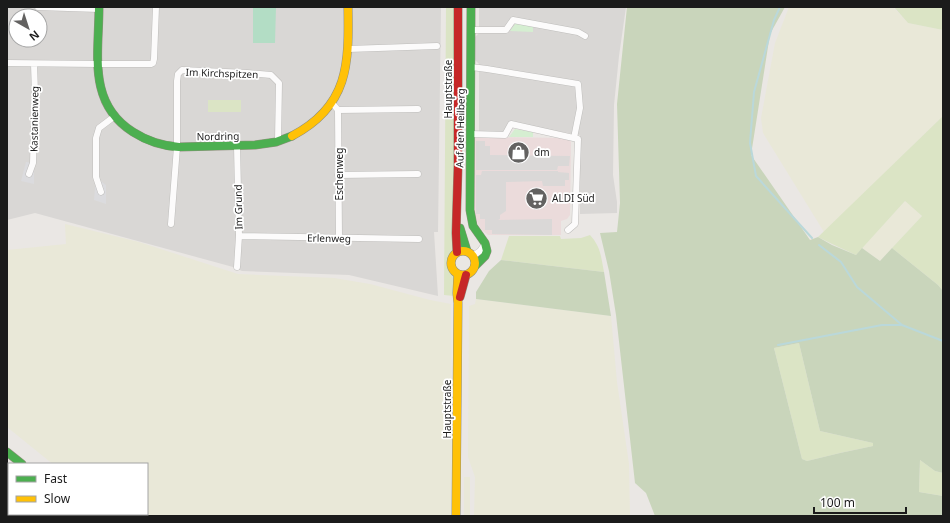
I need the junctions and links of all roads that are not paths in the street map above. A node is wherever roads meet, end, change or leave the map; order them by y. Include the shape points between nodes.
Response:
1 (38, 7) edge
2 (156, 7) edge
3 (348, 7) edge
4 (458, 7) edge
5 (471, 7) edge
6 (99, 8) edge
7 (471, 30) junction
8 (585, 36) dead end
9 (437, 46) dead end
10 (348, 49) junction
11 (7, 63) edge
12 (34, 64) junction
13 (98, 64) junction
14 (471, 68) junction
15 (332, 103) junction
16 (418, 108) dead end
17 (338, 110) junction
18 (115, 116) junction
19 (471, 134) junction
20 (574, 138) junction
21 (278, 141) junction
22 (236, 146) junction
23 (177, 147) junction
24 (29, 174) dead end
25 (418, 174) dead end
26 (338, 175) junction
27 (101, 192) dead end
28 (457, 219) junction
29 (171, 224) dead end
30 (568, 230) dead end
31 (239, 236) junction
32 (339, 238) junction
33 (419, 239) dead end
34 (485, 244) junction
35 (457, 252) junction
36 (470, 254) junction
37 (475, 266) junction
38 (237, 268) dead end
39 (462, 274) junction
40 (7, 452) edge
41 (21, 463) edge
42 (456, 516) edge

1 - 6 street
2 - 13 street via 153,63
3 - 10 street, Nordring
4 - 28 street, Hauptstraße
5 - 7 street, Auf den Heilberg
6 - 13 street, Nordring
7 - 8 street via 506,30 513,20 578,32
7 - 14 street, Auf den Heilberg
9 - 10 street
10 - 15 street, Nordring via 342,82
11 - 12 street
12 - 13 street
12 - 24 street, Kastanienweg via 33,162
13 - 18 street, Nordring via 101,92 109,110
14 - 19 street, Auf den Heilberg
14 - 20 street via 578,84 580,108
15 - 17 street
15 - 21 street, Nordring via 296,134
16 - 17 street
17 - 26 street, Eschenweg
18 - 23 street, Nordring via 137,135 158,144
18 - 27 street via 99,128 96,138 96,176
19 - 20 street via 505,135 511,124
19 - 34 street, Auf den Heilberg via 471,219
20 - 30 street via 578,139 575,224
21 - 22 street, Nordring
21 - 23 street, Im Kirchspitzen via 279,83 271,75 182,70 177,81
22 - 23 street, Nordring
22 - 31 street, Im Grund
23 - 29 street
25 - 26 street
26 - 32 street, Eschenweg
28 - 35 street, Hauptstraße
28 - 36 street, Hauptstraße
31 - 32 street, Erlenweg
31 - 38 street, Im Grund
32 - 33 street, Erlenweg
34 - 36 street via 480,251
34 - 37 street via 486,254
35 - 36 street
35 - 39 street, Hauptstraße via 451,263 454,270
36 - 37 street, Hauptstraße
37 - 39 street via 472,271
39 - 42 street, Hauptstraße via 457,293
40 - 41 street

